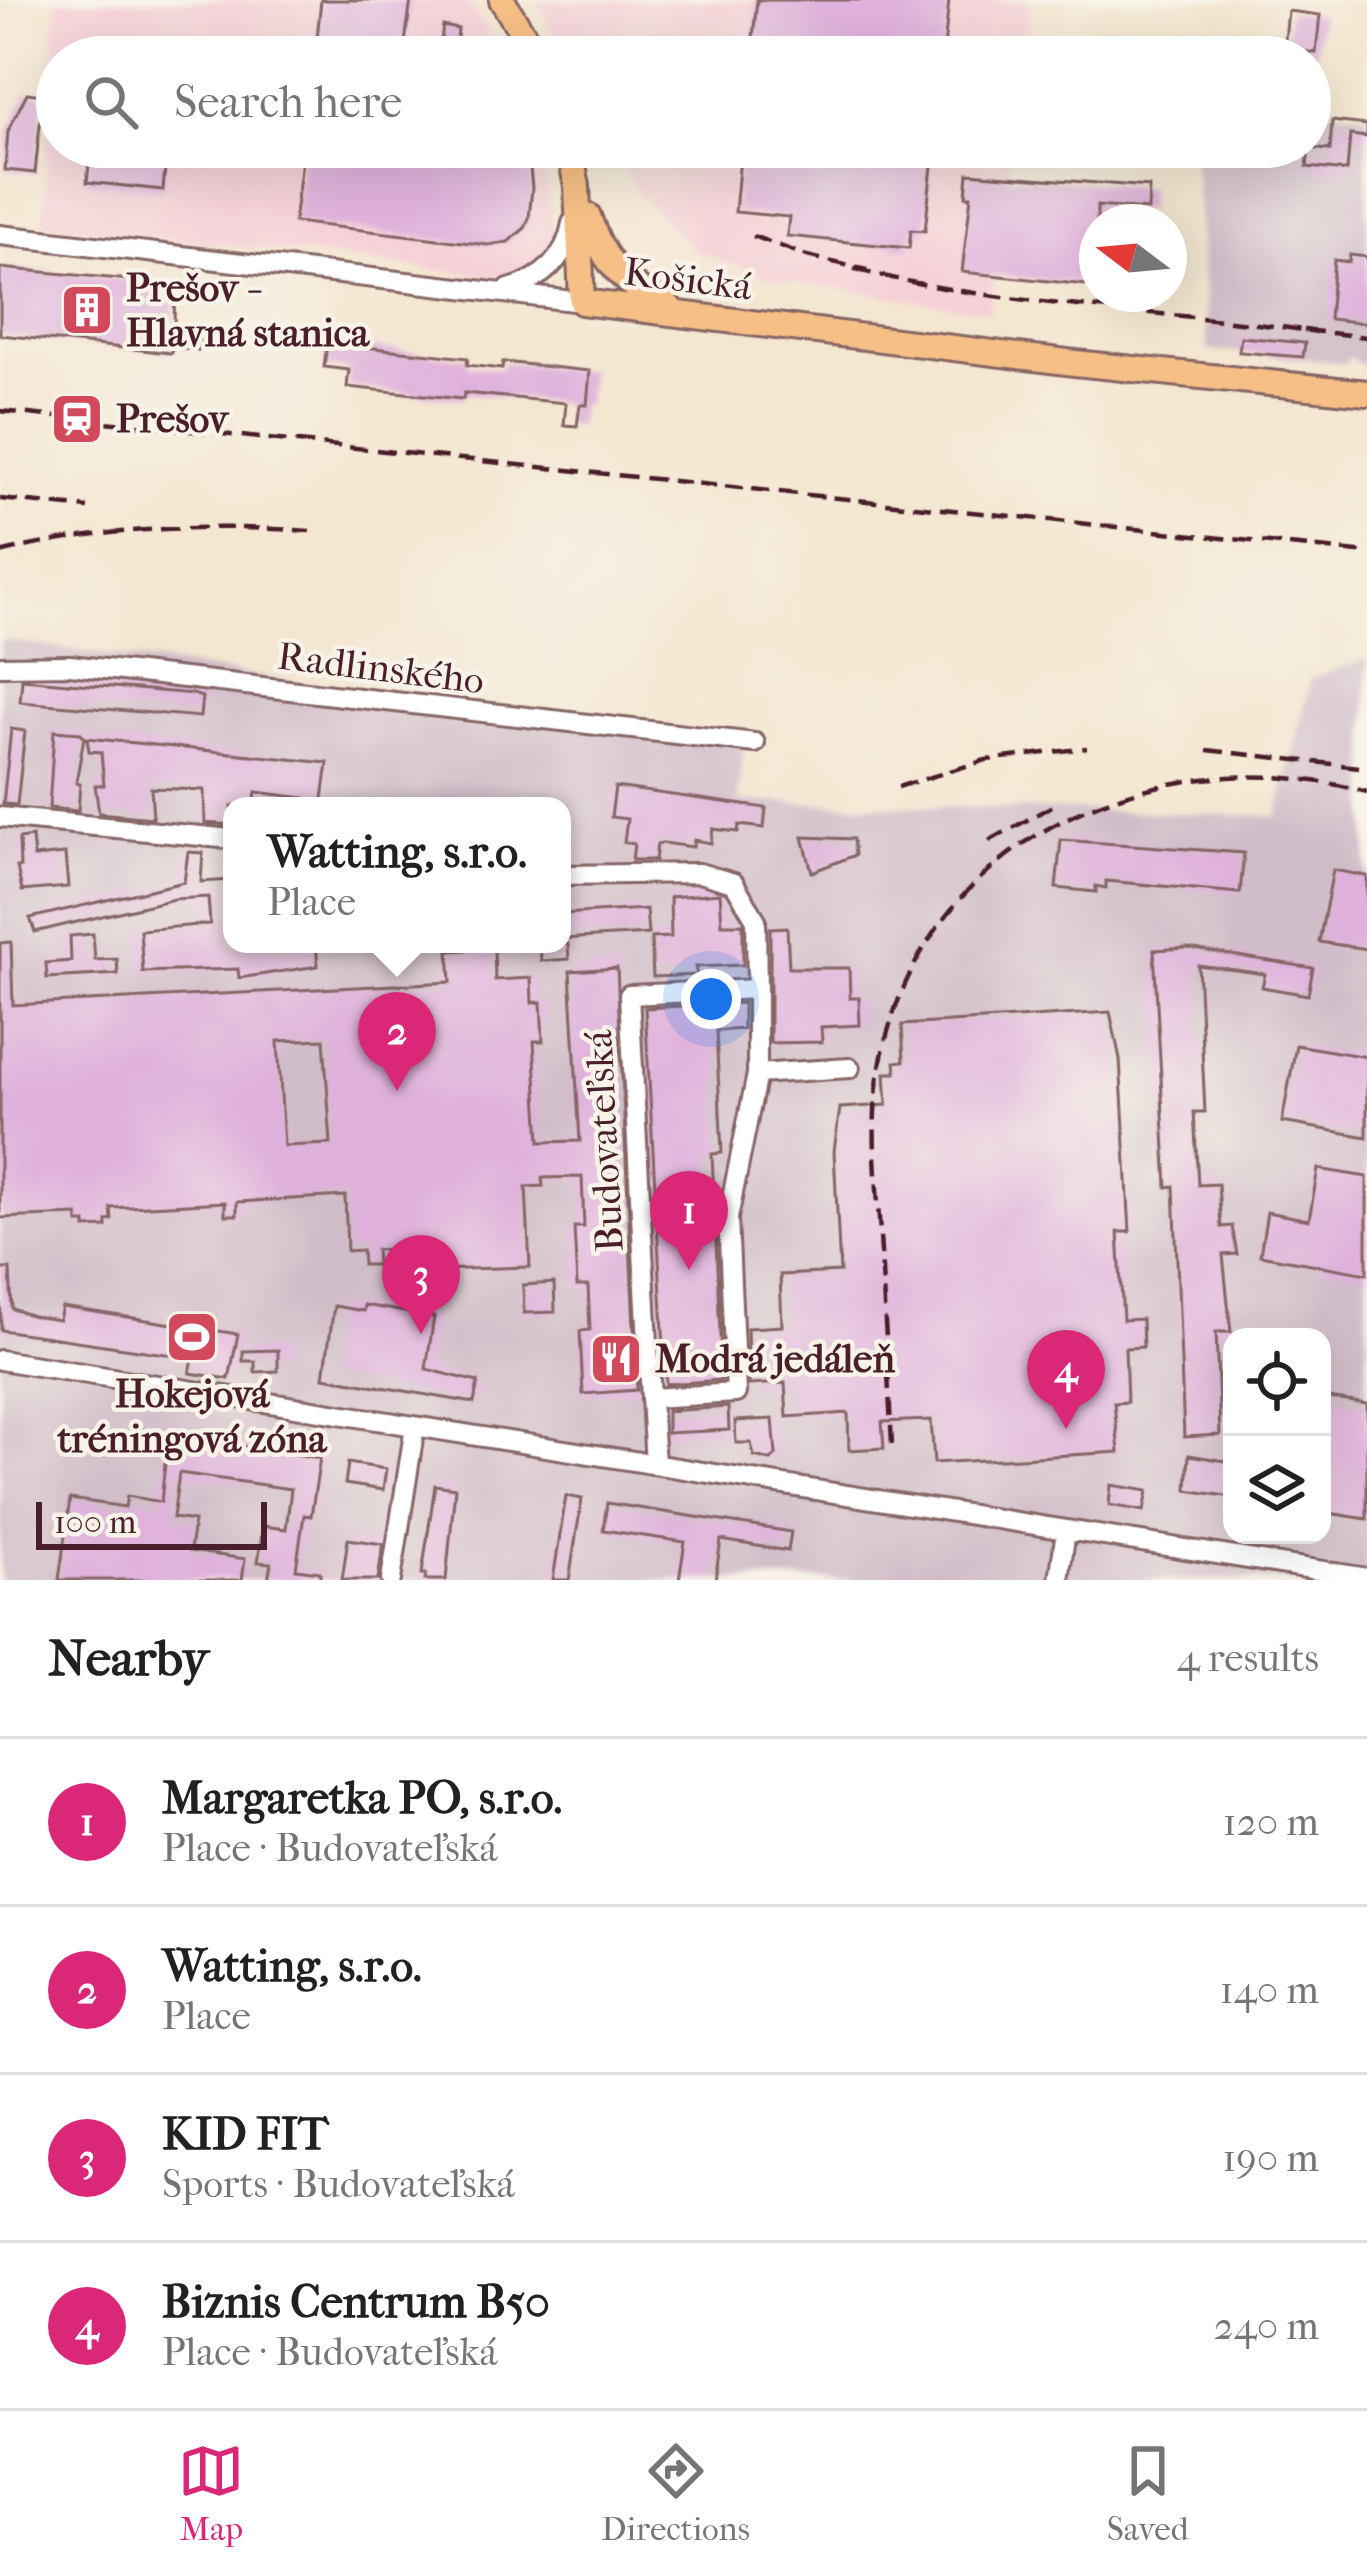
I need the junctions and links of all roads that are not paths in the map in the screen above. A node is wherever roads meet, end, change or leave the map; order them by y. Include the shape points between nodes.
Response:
1 (502, 0) edge
2 (524, 36) edge
3 (573, 168) edge
4 (577, 186) junction
5 (0, 235) edge
6 (498, 292) junction
7 (582, 302) junction
8 (685, 314) junction
9 (1367, 393) edge
10 (0, 666) edge
11 (754, 743) dead end
12 (0, 817) edge
13 (223, 838) edge
14 (571, 875) edge
15 (757, 989) junction
16 (850, 1068) dead end
17 (757, 1074) junction
18 (0, 1360) edge
19 (651, 1398) junction
20 (415, 1426) junction
21 (655, 1464) junction
22 (1066, 1530) junction
23 (1367, 1578) edge
24 (391, 1580) edge
25 (1059, 1580) edge

1 - 2 main road
3 - 4 main road
4 - 6 street via 570,239 552,266
4 - 7 main road
4 - 8 main road via 597,245 619,274
5 - 6 street, Košická
6 - 7 street, Košická
7 - 8 main road, Košická
8 - 9 main road, Košická
10 - 11 street, Radlinského via 70,665
12 - 13 street
14 - 15 street via 699,873 734,883 756,920
15 - 17 street
15 - 19 street, Budovateľská via 629,995
16 - 17 street
17 - 19 street via 728,1218 736,1393
18 - 20 street
19 - 21 street, Budovateľská
20 - 21 street
20 - 24 street
21 - 22 street
22 - 23 street
22 - 25 street

